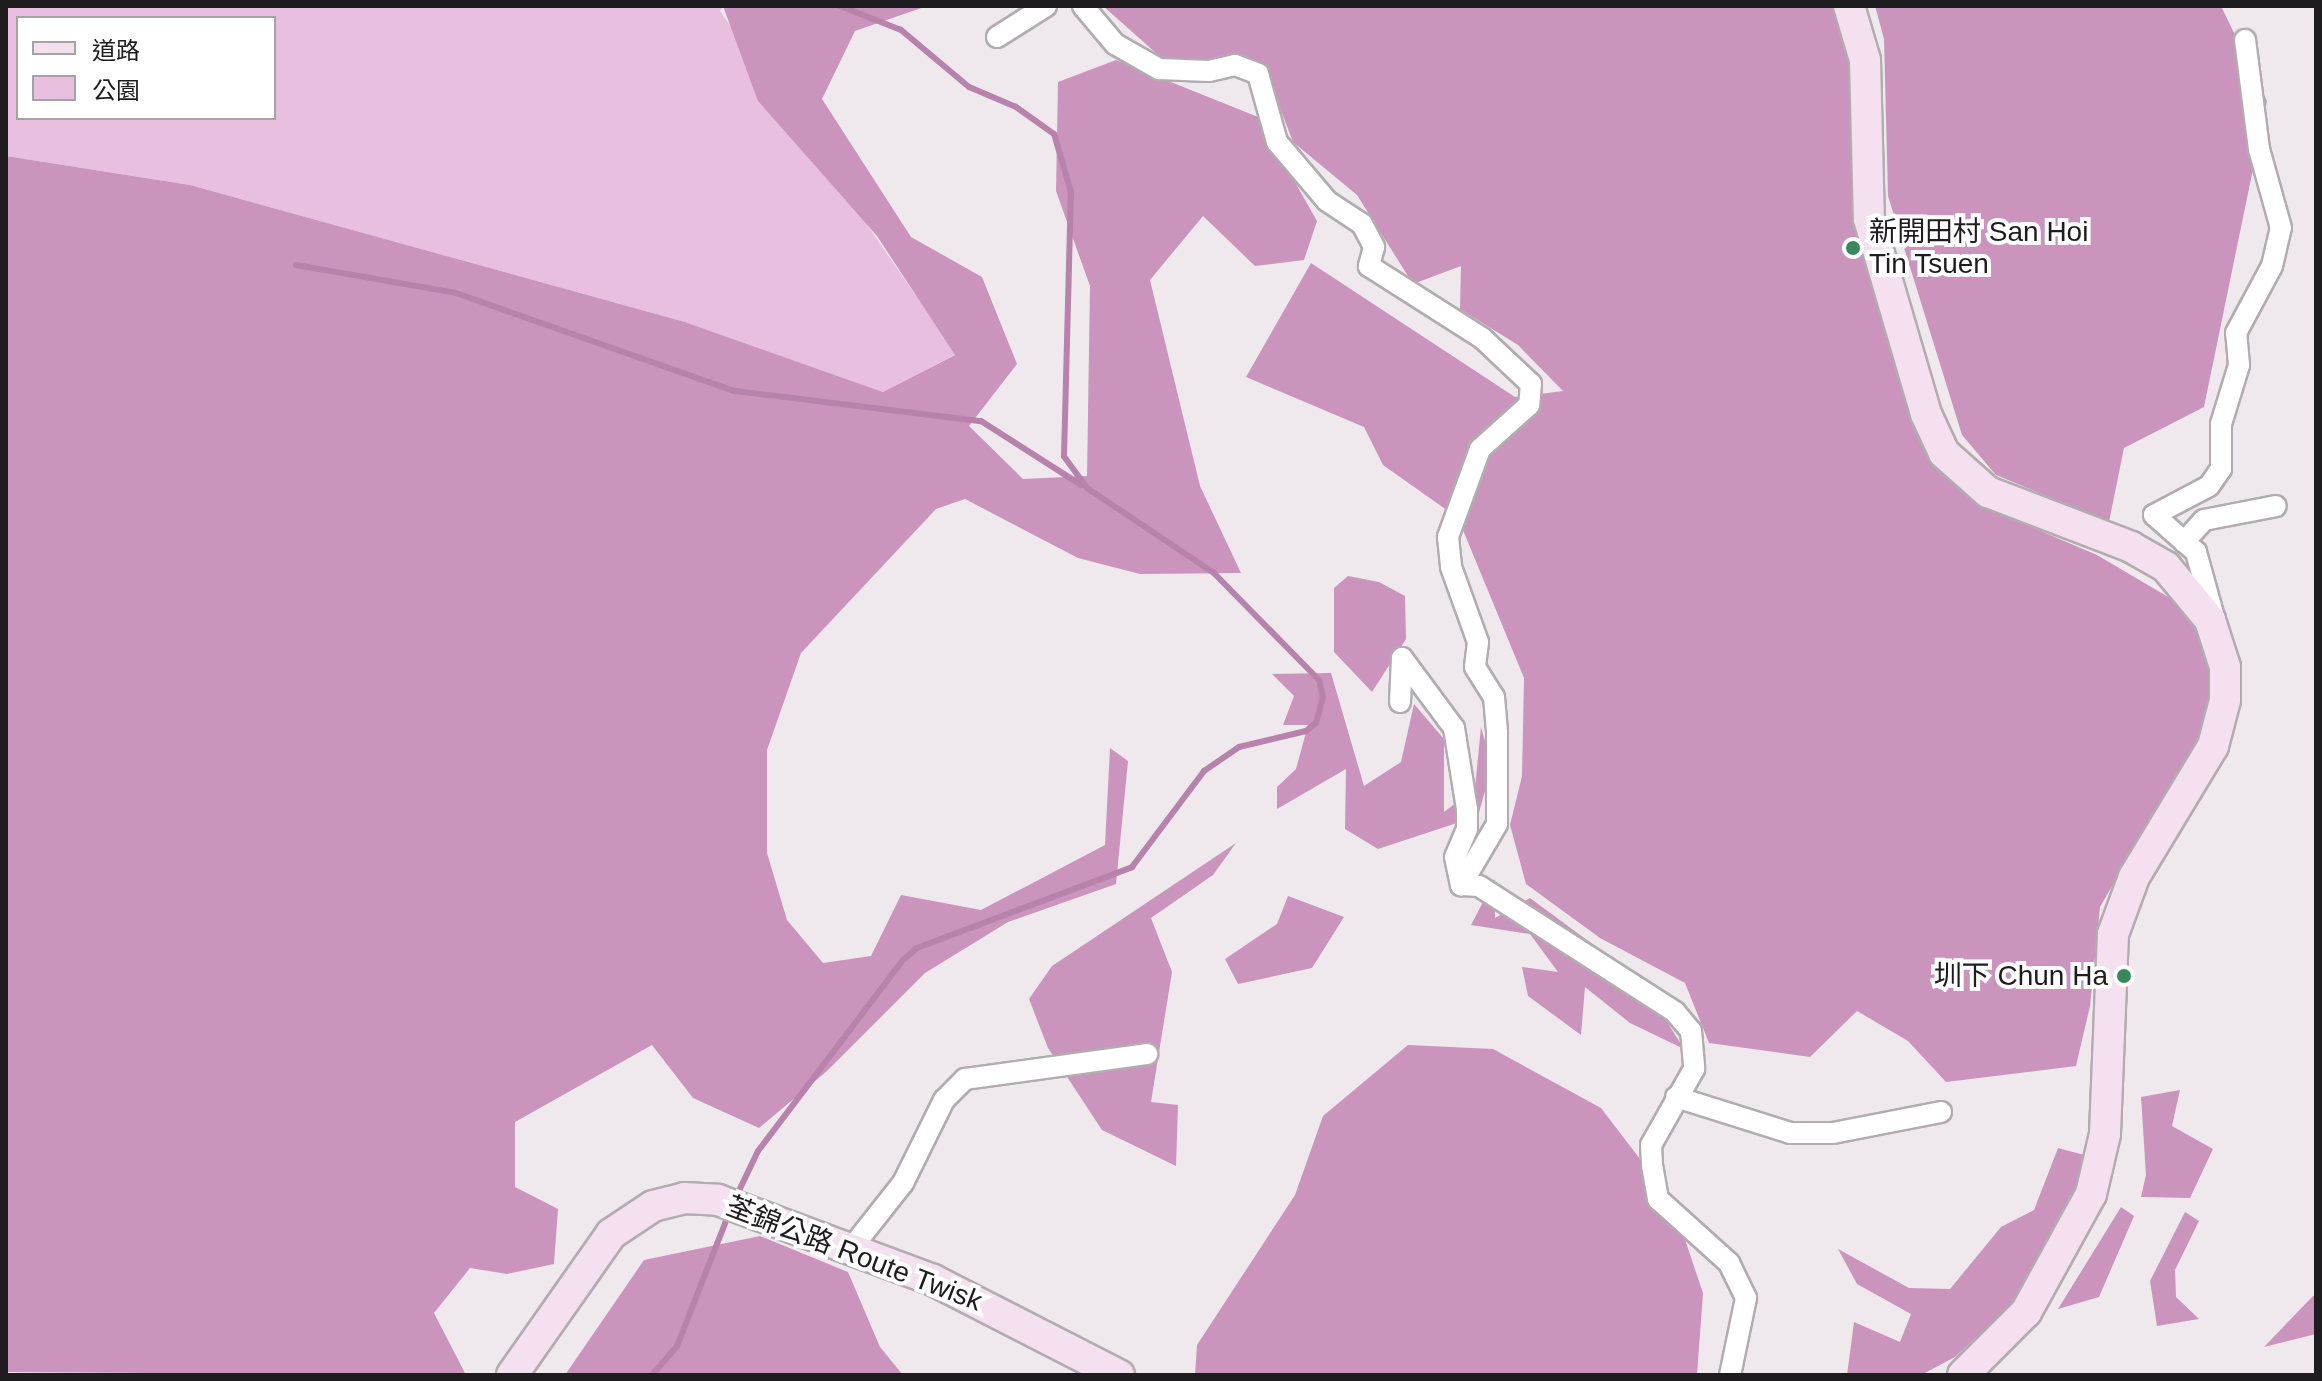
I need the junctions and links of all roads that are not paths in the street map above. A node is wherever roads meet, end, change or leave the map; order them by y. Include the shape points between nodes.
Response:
1 (1046, 6) edge
2 (1083, 6) edge
3 (1849, 6) edge
4 (997, 37) dead end
5 (2245, 40) dead end
6 (2276, 506) dead end
7 (2184, 542) junction
8 (2217, 637) junction
9 (1400, 702) dead end
10 (1461, 885) junction
11 (1147, 1054) dead end
12 (1676, 1097) junction
13 (1941, 1112) dead end
14 (850, 1250) junction
15 (512, 1375) edge
16 (1119, 1375) edge
17 (1730, 1375) edge
18 (1963, 1375) edge

1 - 4 street
2 - 10 street via 1115,44 1159,69 1209,71 1235,65 1258,74 1277,142 1327,201 1362,224 1374,247 1369,266 1482,338 1531,384 1529,405 1480,449 1448,537 1451,567 1478,642 1475,667 1494,697 1497,733 1497,824
3 - 8 main road via 1865,60 1869,219 1926,414 1944,453 1988,492 2131,547 2166,567 2192,592
5 - 7 street via 2259,149 2281,228 2272,266 2236,333 2239,365 2221,424 2221,469 2209,486 2154,515
6 - 7 street via 2204,520
7 - 8 street via 2204,568
8 - 18 main road via 2225,682 2218,731 2134,877 2113,934 2105,1134 2091,1194 2026,1312
9 - 10 street via 1402,658 1454,728 1467,809 1467,829 1455,857
10 - 12 street via 1479,886 1675,1012 1697,1049 1694,1069
11 - 14 street via 965,1079 944,1100 903,1183
12 - 13 street via 1790,1133 1833,1133
12 - 17 street via 1651,1145 1658,1199 1729,1263 1746,1298
14 - 15 main road, 荃錦公路 Route Twisk via 718,1200 684,1198 631,1217 594,1255
14 - 16 main road, 荃錦公路 Route Twisk via 970,1296

